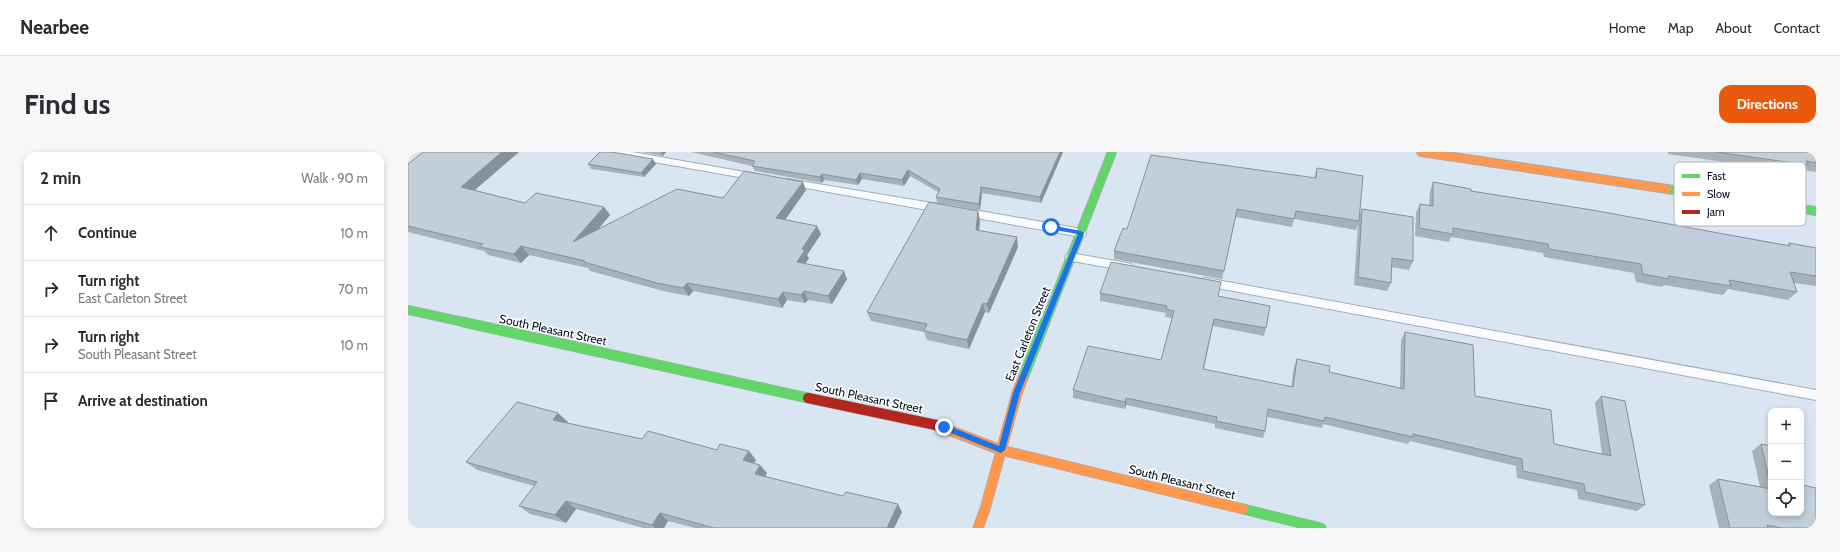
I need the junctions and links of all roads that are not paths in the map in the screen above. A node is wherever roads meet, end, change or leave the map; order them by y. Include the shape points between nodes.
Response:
1 (614, 152) edge
2 (1112, 152) edge
3 (1421, 152) edge
4 (1674, 190) edge
5 (1806, 210) edge
6 (1816, 211) edge
7 (1081, 233) junction
8 (1071, 256) junction
9 (1141, 270) edge
10 (1196, 280) edge
11 (408, 310) edge
12 (1816, 395) edge
13 (1001, 450) junction
14 (978, 528) edge
15 (1321, 528) edge

1 - 7 lane
2 - 7 street, East Carleton Street
3 - 4 street
5 - 6 street
7 - 8 street, East Carleton Street
8 - 9 lane
8 - 13 street, East Carleton Street via 1017,393
10 - 12 lane
11 - 13 street, South Pleasant Street via 944,427
13 - 14 street, East Carleton Street
13 - 15 street, South Pleasant Street

